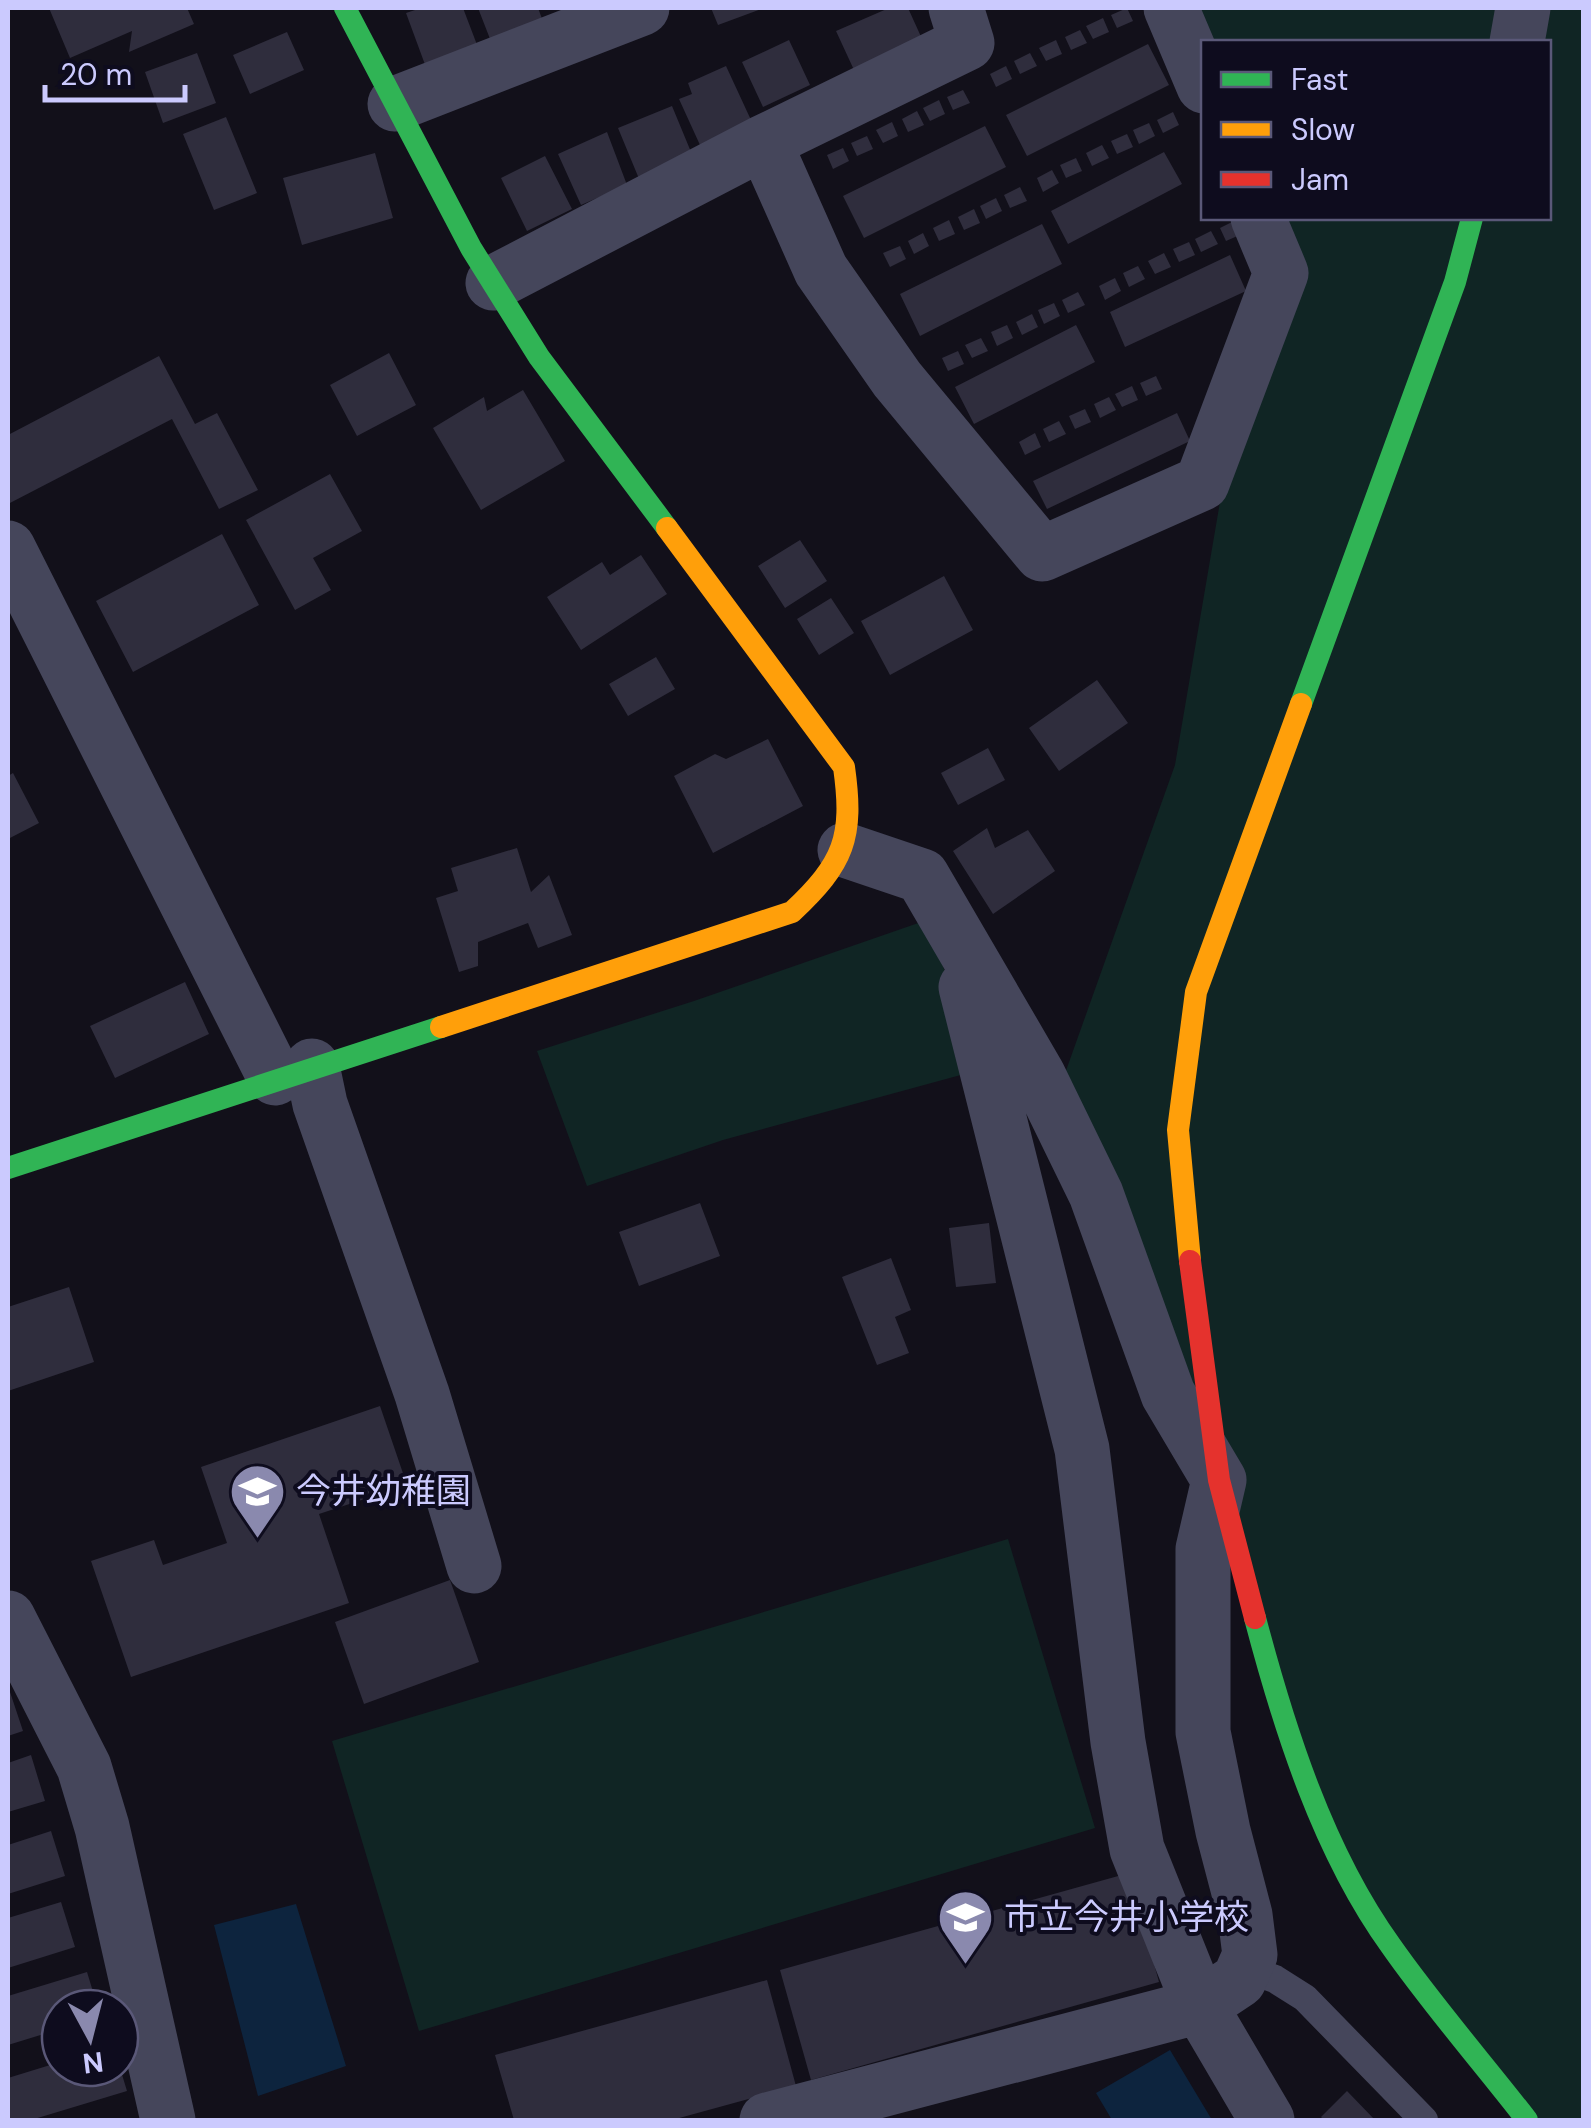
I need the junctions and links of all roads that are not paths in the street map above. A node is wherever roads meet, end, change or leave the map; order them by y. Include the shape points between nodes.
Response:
1 (345, 8) edge
2 (642, 8) edge
3 (956, 8) edge
4 (1170, 8) edge
5 (1523, 8) edge
6 (1516, 40) edge
7 (1201, 79) edge
8 (396, 104) junction
9 (764, 142) junction
10 (1259, 220) edge
11 (1471, 220) edge
12 (493, 283) junction
13 (8, 548) edge
14 (846, 850) junction
15 (951, 926) junction
16 (294, 1072) junction
17 (8, 1168) edge
18 (1219, 1480) junction
19 (474, 1566) dead end
20 (8, 1618) edge
21 (1244, 1968) junction
22 (1200, 2006) junction
23 (168, 2120) edge
24 (767, 2120) edge
25 (1267, 2120) edge
26 (1424, 2120) edge
27 (1527, 2120) edge

1 - 8 street
2 - 8 street
3 - 9 street via 967,43
4 - 7 street
5 - 6 street
8 - 12 street
9 - 10 street via 821,270 897,379 1042,554 1202,484 1282,273
9 - 12 street
11 - 18 street via 1455,282 1196,992 1178,1130
12 - 14 street via 540,357 844,767 851,808
13 - 16 street
14 - 15 street via 922,876
14 - 16 street via 826,882 792,912
15 - 18 street via 1072,1143 1168,1394
15 - 22 street via 1082,1449 1137,1849
16 - 17 street
16 - 19 street via 320,1104 422,1394
18 - 21 street via 1203,1549 1203,1732 1246,1916 1250,1955
18 - 27 street via 1279,1710 1337,1853 1389,1944
20 - 23 street via 84,1767
21 - 22 street via 1238,1980
21 - 26 lane via 1305,1998
22 - 24 street
22 - 25 street

